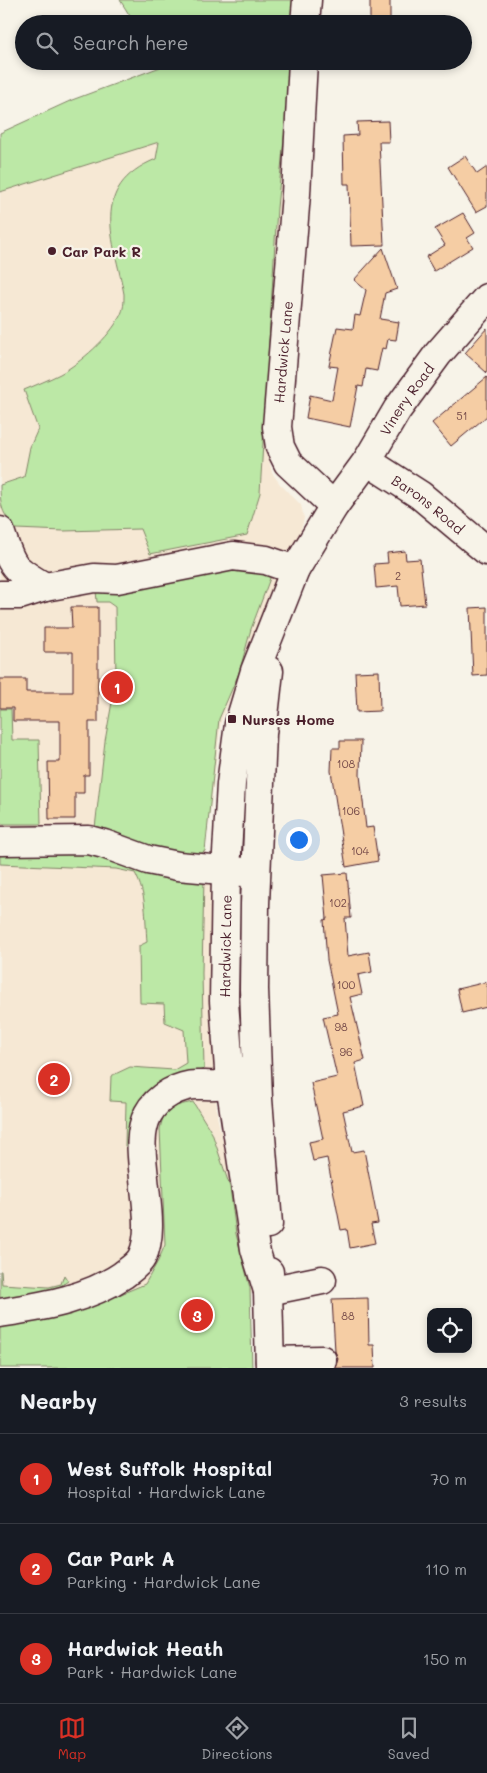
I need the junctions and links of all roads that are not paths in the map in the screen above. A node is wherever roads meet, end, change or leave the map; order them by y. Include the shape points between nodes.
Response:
1 (307, 0) edge
2 (306, 15) edge
3 (303, 70) edge
4 (487, 298) edge
5 (367, 461) junction
6 (334, 506) junction
7 (0, 531) edge
8 (487, 551) edge
9 (10, 558) junction
10 (295, 570) junction
11 (45, 588) junction
12 (0, 595) edge
13 (281, 606) junction
14 (0, 840) edge
15 (217, 869) junction
16 (255, 893) junction
17 (221, 1085) junction
18 (322, 1280) dead end
19 (268, 1291) junction
20 (0, 1313) edge
21 (322, 1360) dead end
22 (270, 1364) edge

1 - 2 street
3 - 6 street, Hardwick Lane via 277,427 280,448 288,464
4 - 5 street, Vinery Road via 438,354 397,410
5 - 6 street, Vinery Road
5 - 8 street, Barons Road via 420,495
6 - 10 street, Hardwick Lane
7 - 9 street
9 - 11 street via 16,569
9 - 12 street
10 - 11 street via 266,560 233,556 117,579 94,578
10 - 13 street, Hardwick Lane
11 - 12 street via 20,595
13 - 15 street, Hardwick Lane via 255,671 239,724 228,834
13 - 16 street, Hardwick Lane via 267,681 262,734
14 - 15 street via 89,840 148,860
15 - 16 street via 246,872 252,876
15 - 17 street, Hardwick Lane via 224,1001
16 - 17 street via 241,948 244,1068 240,1077
16 - 19 street, Hardwick Lane via 254,989 258,1099 270,1247
17 - 19 street, Hardwick Lane via 244,1176 255,1249
17 - 20 street via 180,1088 161,1098 148,1114 142,1132 147,1239 142,1258 132,1269 111,1283 61,1303
18 - 19 street
19 - 22 street, Hardwick Lane
21 - 22 street

